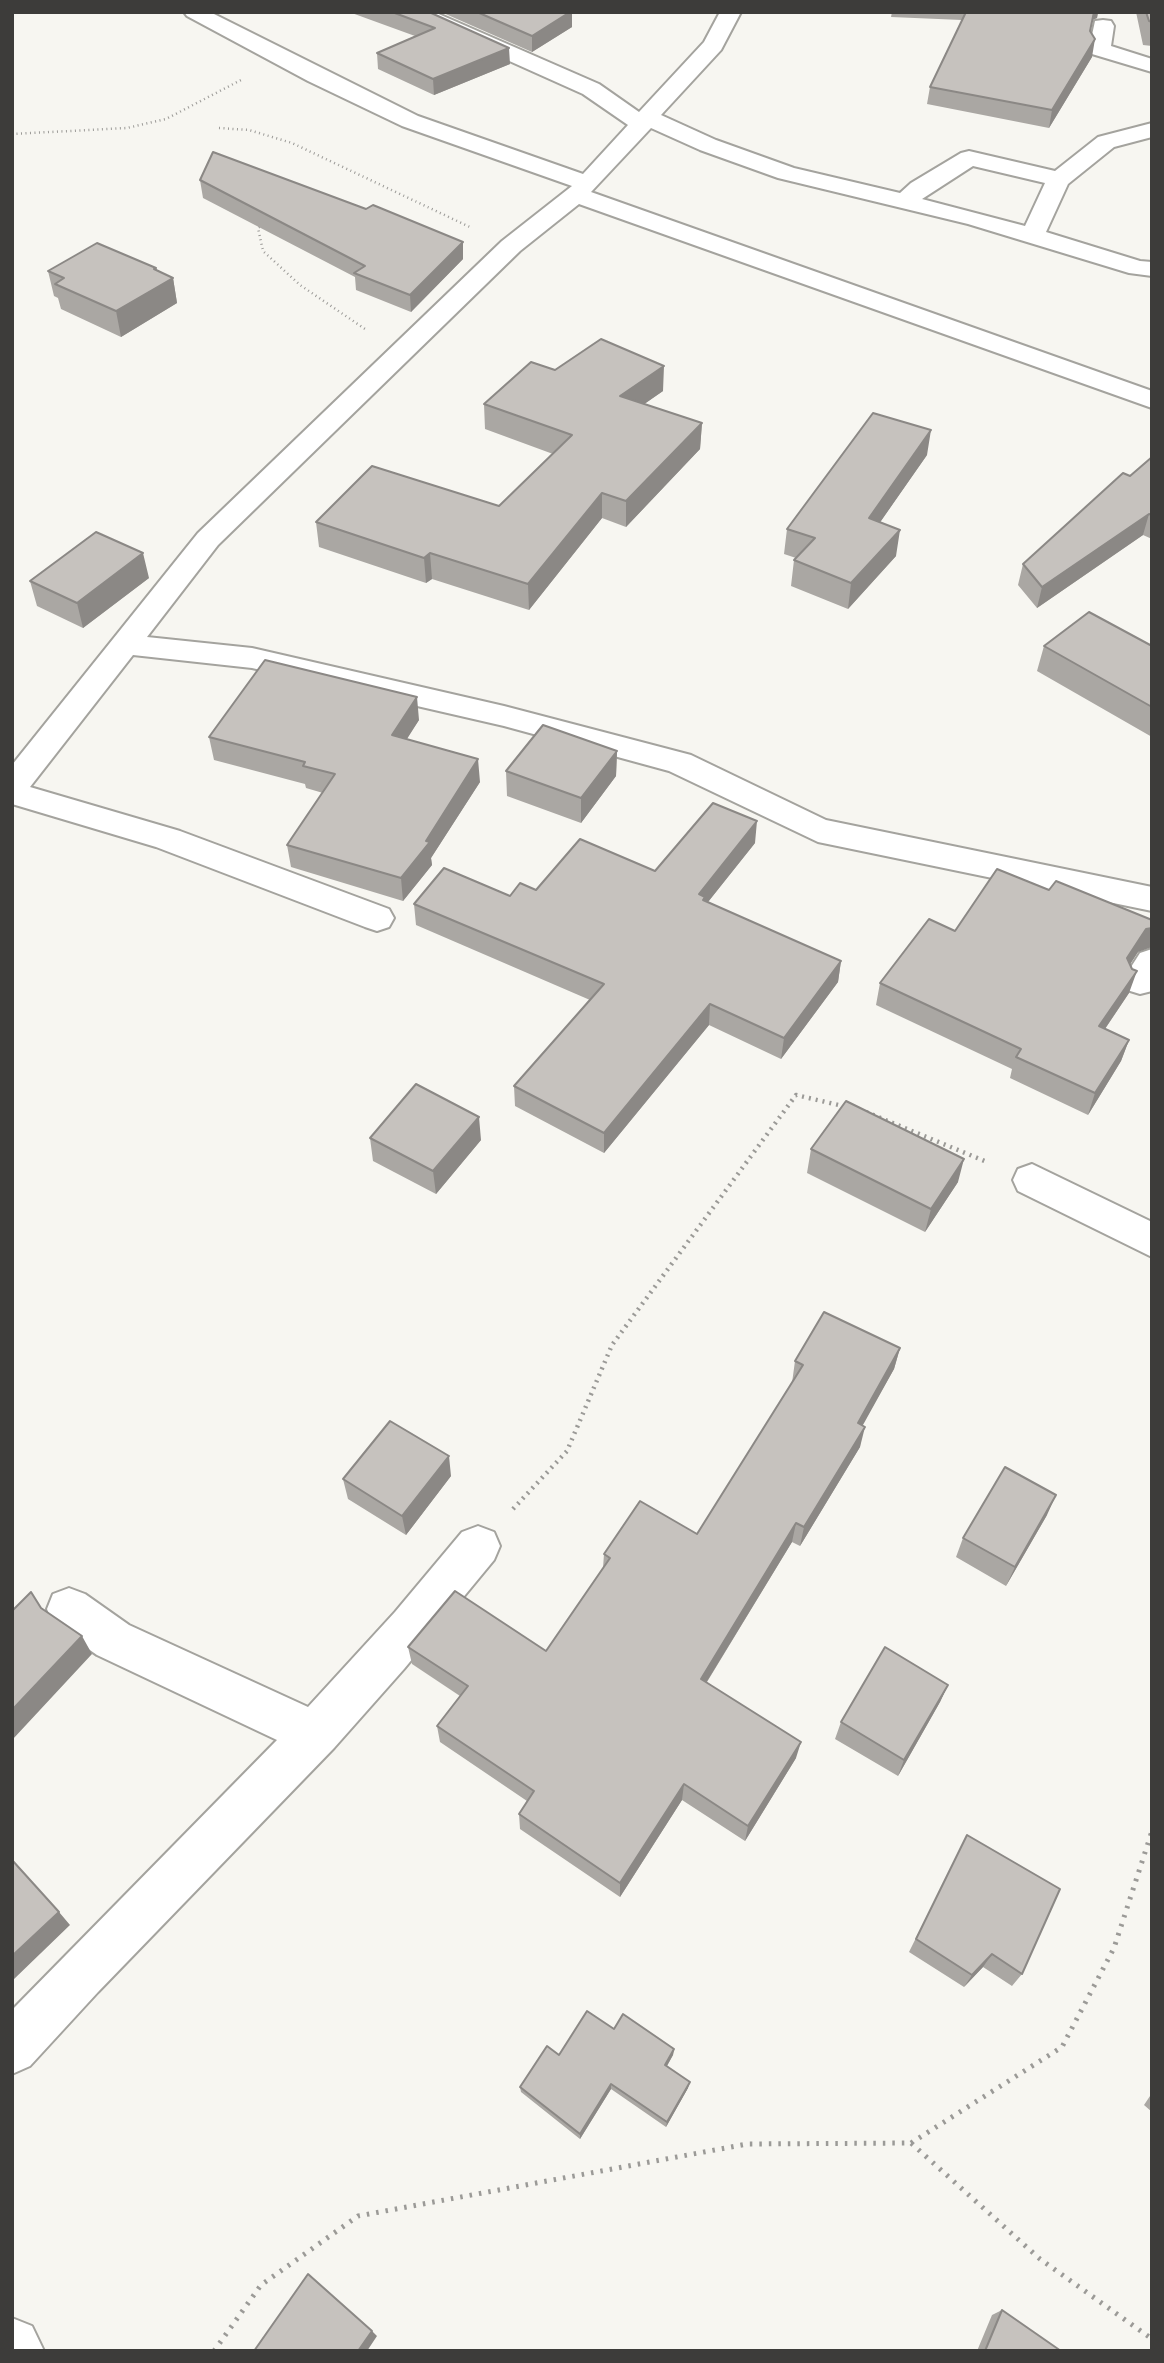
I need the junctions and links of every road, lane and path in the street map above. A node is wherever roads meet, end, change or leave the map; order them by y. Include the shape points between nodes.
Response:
1 (194, 12) edge
2 (416, 12) edge
3 (731, 12) edge
4 (1103, 26) dead end
5 (282, 59) junction
6 (1152, 66) edge
7 (645, 121) junction
8 (219, 128) dead end
9 (1152, 130) edge
10 (12, 134) edge
11 (1058, 180) junction
12 (582, 189) junction
13 (905, 202) junction
14 (265, 223) edge
15 (1032, 236) junction
16 (511, 246) junction
17 (1151, 267) edge
18 (401, 352) junction
19 (1152, 400) edge
20 (126, 645) junction
21 (12, 790) edge
22 (1152, 899) edge
23 (377, 918) dead end
24 (1032, 1180) joint
25 (1152, 1241) edge
26 (478, 1546) joint
27 (69, 1609) dead end
28 (314, 1734) junction
29 (1152, 1831) edge
30 (12, 2048) edge
31 (911, 2143) junction
32 (1152, 2339) edge
33 (12, 2346) edge
34 (16, 2351) edge
35 (214, 2351) edge

1 - 5 street
2 - 7 street via 591,89
3 - 7 street via 713,45
4 - 6 street via 1100,49
5 - 10 path via 166,119 127,128
5 - 12 street via 410,121
7 - 12 street
7 - 13 street via 786,173
8 - 16 path via 250,130 292,143
9 - 11 street via 1106,142
11 - 13 street via 969,158 919,188
11 - 15 street
12 - 16 street
12 - 19 street
13 - 15 street
14 - 18 path via 257,228 263,251 300,285
15 - 17 street
16 - 18 street
18 - 20 street via 208,539
20 - 21 street
20 - 22 street via 252,658 504,716 680,763 818,830
21 - 23 street via 168,839
24 - 25 street
24 - 26 path via 868,1112 796,1095 612,1345 567,1451
26 - 28 street via 426,1611
27 - 28 street via 113,1640
28 - 30 street via 83,1968
29 - 31 path via 1114,1948 1062,2047
31 - 32 path via 1040,2259
31 - 35 path via 747,2144 358,2216 261,2285
33 - 34 street

